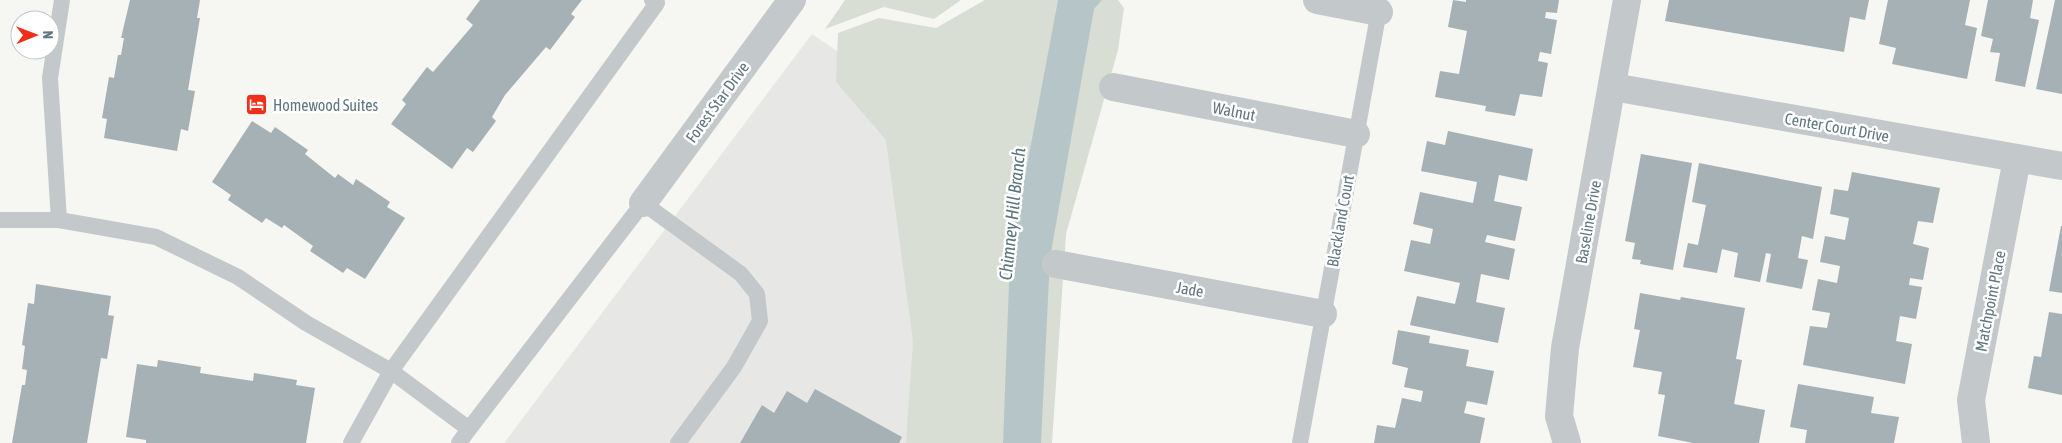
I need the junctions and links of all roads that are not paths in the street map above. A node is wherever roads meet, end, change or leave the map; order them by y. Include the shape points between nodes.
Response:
1 (62, 0) edge
2 (652, 0) edge
3 (792, 0) edge
4 (1317, 0) edge
5 (1628, 0) edge
6 (1380, 6) edge
7 (1113, 87) dead end
8 (1613, 87) junction
9 (1356, 134) junction
10 (2017, 158) junction
11 (2062, 166) edge
12 (643, 203) junction
13 (0, 220) edge
14 (59, 220) junction
15 (1056, 264) dead end
16 (1323, 314) junction
17 (391, 371) junction
18 (469, 430) junction
19 (351, 443) edge
20 (459, 443) edge
21 (678, 443) edge
22 (1300, 443) edge
23 (1567, 443) edge
24 (1976, 443) edge

1 - 14 lane via 50,78
2 - 17 lane via 656,3
3 - 12 street, Forest Star Drive
4 - 6 street
5 - 8 street, Baseline Drive
6 - 9 lane, Blackland Court
7 - 9 street, Walnut
8 - 10 street, Center Court Drive
8 - 23 street, Baseline Drive via 1565,348 1559,416
9 - 16 lane, Blackland Court
10 - 11 street, Center Court Drive
10 - 24 street, Matchpoint Place via 1971,400
12 - 18 lane
12 - 21 lane via 741,274 758,294 760,321 734,367
13 - 14 lane
14 - 17 lane via 156,238 238,277 306,323
15 - 16 street, Jade
16 - 22 lane, Blackland Court
17 - 18 lane
17 - 19 lane
18 - 20 lane

